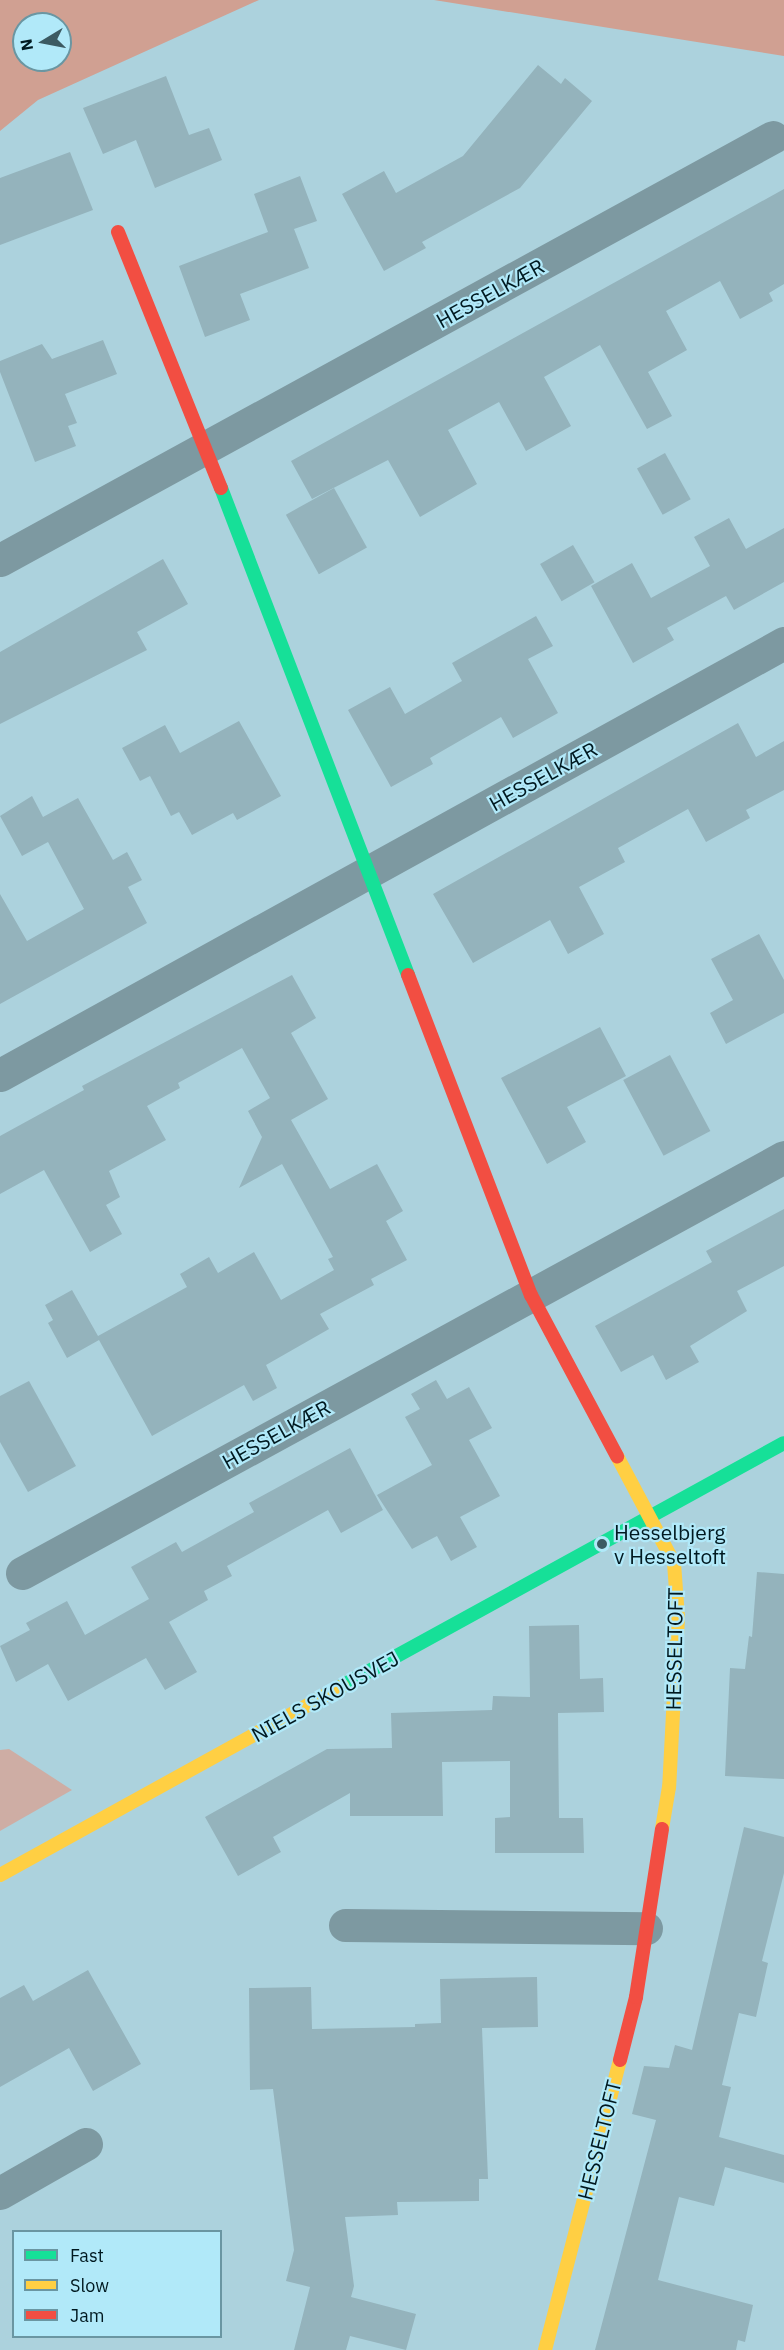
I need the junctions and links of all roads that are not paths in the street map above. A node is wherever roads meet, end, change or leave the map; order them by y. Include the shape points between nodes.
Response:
1 (773, 137) dead end
2 (118, 232) dead end
3 (206, 448) junction
4 (0, 560) edge
5 (784, 643) edge
6 (366, 873) junction
7 (0, 1075) edge
8 (784, 1157) edge
9 (531, 1295) junction
10 (784, 1443) edge
11 (650, 1517) junction
12 (22, 1574) dead end
13 (0, 1875) edge
14 (345, 1925) dead end
15 (646, 1928) junction
16 (86, 2144) dead end
17 (0, 2193) edge
18 (544, 2350) edge

1 - 3 street, HESSELKÆR
2 - 3 street
3 - 4 street, HESSELKÆR
3 - 6 street
5 - 6 street, HESSELKÆR
6 - 7 street, HESSELKÆR
6 - 9 street
8 - 9 street, HESSELKÆR
9 - 11 street
9 - 12 street, HESSELKÆR
10 - 11 street, NIELS SKOUSVEJ
11 - 13 street, NIELS SKOUSVEJ
11 - 15 street, HESSELTOFT via 674,1563 678,1618 669,1787
14 - 15 street
15 - 18 street, HESSELTOFT via 636,1997
16 - 17 street

